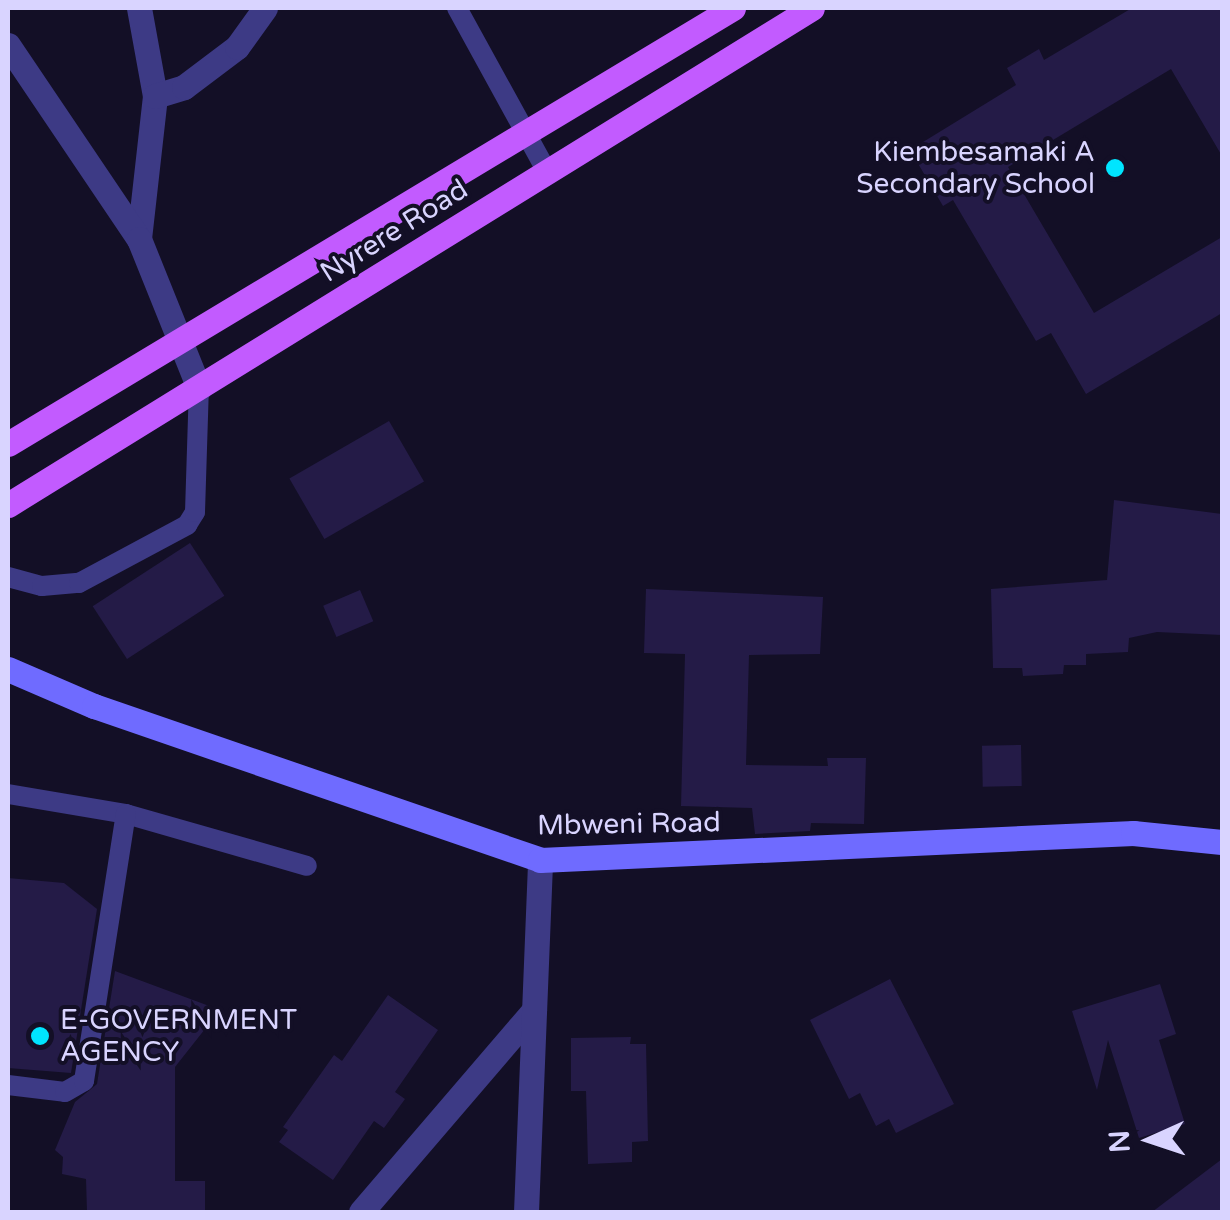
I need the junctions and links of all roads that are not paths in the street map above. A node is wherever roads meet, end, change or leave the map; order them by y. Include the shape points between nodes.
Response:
1 (139, 8) edge
2 (264, 8) edge
3 (457, 8) edge
4 (733, 8) edge
5 (812, 8) edge
6 (8, 45) edge
7 (154, 96) junction
8 (525, 132) junction
9 (546, 172) junction
10 (139, 239) junction
11 (178, 338) junction
12 (199, 388) junction
13 (8, 444) edge
14 (8, 505) edge
15 (8, 577) edge
16 (8, 669) edge
17 (8, 794) edge
18 (126, 814) junction
19 (1222, 842) edge
20 (540, 860) junction
21 (307, 866) dead end
22 (534, 1010) junction
23 (8, 1085) edge
24 (361, 1212) edge
25 (526, 1212) edge

1 - 7 street
2 - 7 street via 236,47 184,86
3 - 8 lane
4 - 8 main road, Nyrere Road
5 - 9 main road, Nyrere Road
6 - 10 street
7 - 10 street
8 - 9 lane
8 - 11 main road, Nyrere Road
9 - 12 main road, Nyrere Road
10 - 11 street
11 - 12 street
11 - 13 main road, Nyrere Road
12 - 14 main road, Nyrere Road
12 - 15 lane via 195,512 187,525 79,583 42,586
16 - 20 street, Mbweni Road via 94,706
17 - 18 lane
18 - 21 lane
18 - 23 lane via 84,1080 66,1092
19 - 20 street, Mbweni Road via 1133,833
20 - 22 street
22 - 24 street
22 - 25 street

